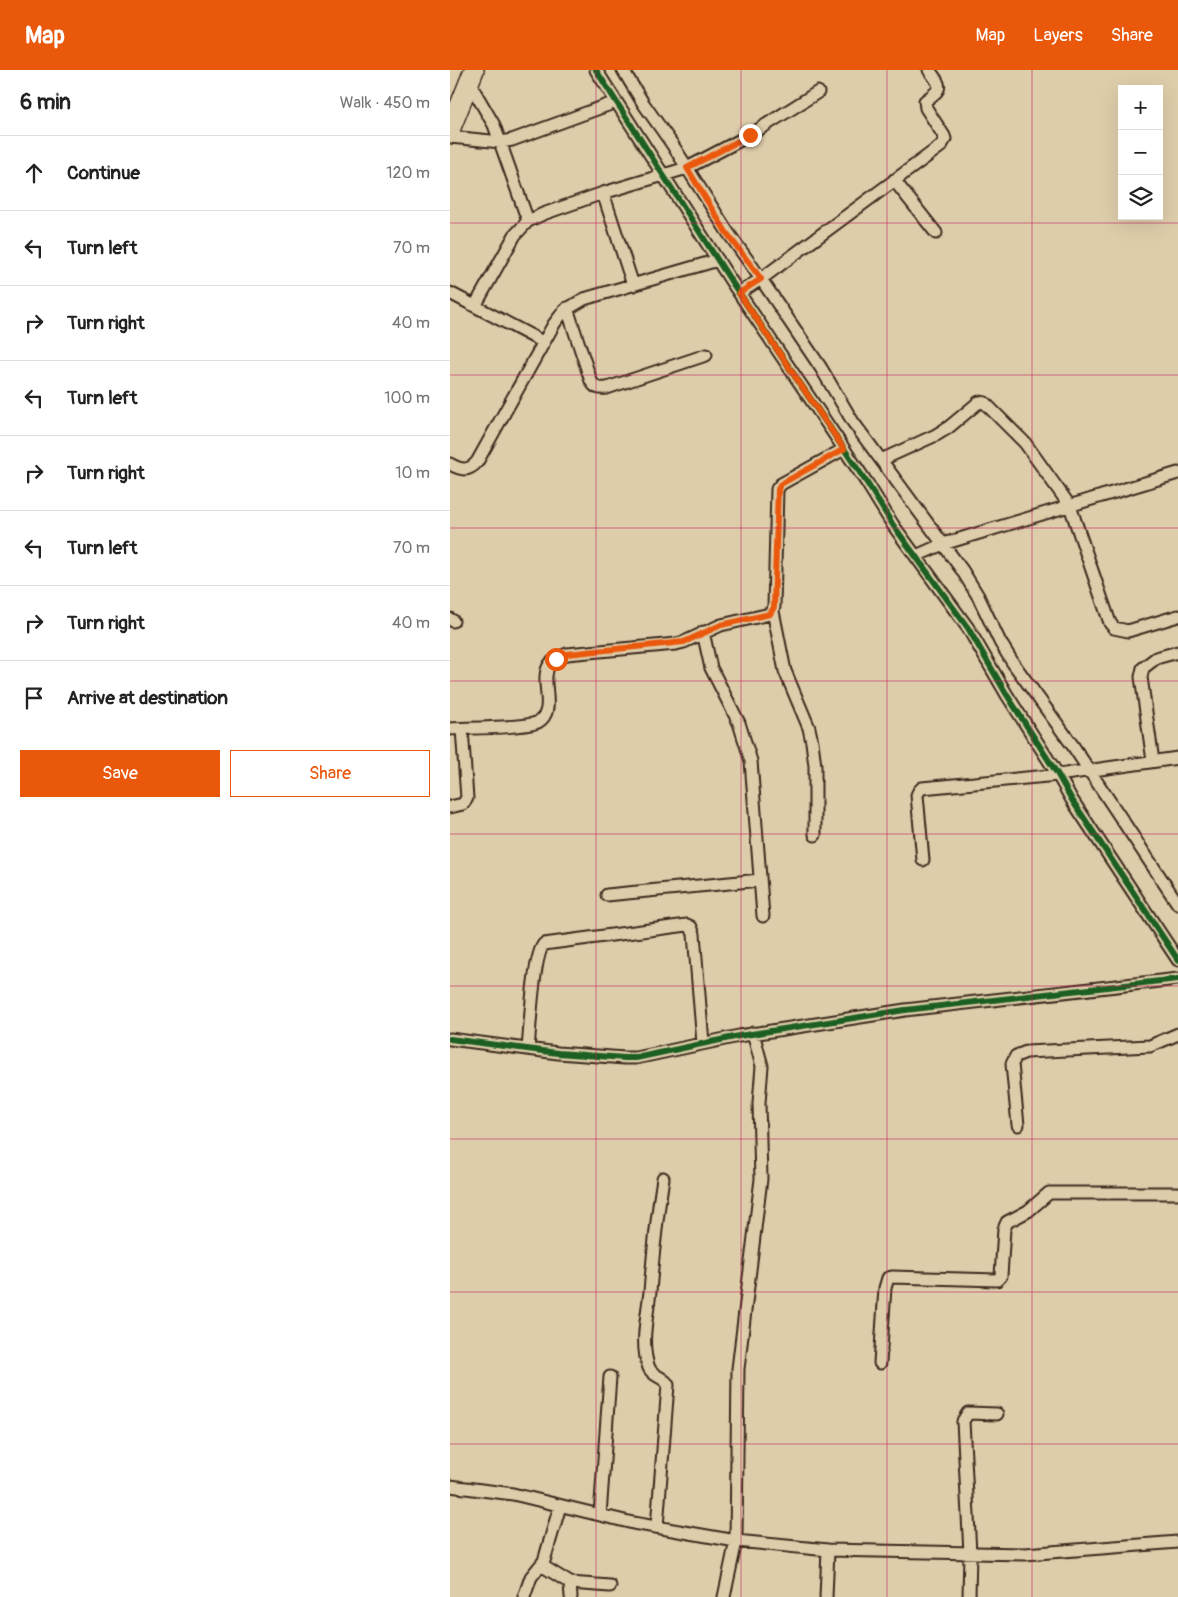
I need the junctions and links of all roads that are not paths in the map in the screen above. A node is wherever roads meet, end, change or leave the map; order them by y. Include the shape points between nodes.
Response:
1 (596, 70) edge
2 (623, 70) edge
3 (929, 70) edge
4 (471, 76) edge
5 (818, 92) dead end
6 (616, 102) junction
7 (450, 130) edge
8 (450, 137) edge
9 (501, 142) junction
10 (675, 172) junction
11 (894, 180) junction
12 (603, 194) junction
13 (528, 221) junction
14 (936, 232) dead end
15 (718, 260) junction
16 (633, 285) junction
17 (751, 285) junction
18 (450, 293) edge
19 (475, 306) junction
20 (567, 308) junction
21 (543, 342) junction
22 (706, 355) dead end
23 (844, 449) junction
24 (881, 460) junction
25 (450, 464) edge
26 (1178, 473) edge
27 (1070, 506) junction
28 (930, 549) junction
29 (773, 611) junction
30 (1178, 616) edge
31 (703, 632) junction
32 (1178, 652) edge
33 (450, 729) edge
34 (462, 729) junction
35 (1178, 758) edge
36 (1153, 761) junction
37 (1079, 772) junction
38 (1058, 775) junction
39 (450, 807) edge
40 (816, 835) dead end
41 (923, 860) dead end
42 (760, 880) junction
43 (607, 895) dead end
44 (1178, 904) edge
45 (763, 916) dead end
46 (1178, 960) edge
47 (1178, 979) edge
48 (753, 1034) junction
49 (1178, 1034) edge
50 (450, 1039) edge
51 (703, 1044) junction
52 (528, 1049) junction
53 (1018, 1125) dead end
54 (663, 1178) dead end
55 (1178, 1193) edge
56 (880, 1363) dead end
57 (610, 1377) dead end
58 (997, 1414) dead end
59 (450, 1486) edge
60 (560, 1506) junction
61 (600, 1515) junction
62 (658, 1527) junction
63 (736, 1541) junction
64 (1178, 1542) edge
65 (828, 1550) junction
66 (970, 1553) junction
67 (541, 1565) junction
68 (570, 1583) junction
69 (610, 1586) dead end
70 (524, 1597) edge
71 (571, 1597) edge
72 (724, 1597) edge
73 (826, 1597) edge
74 (969, 1597) edge

1 - 6 street
2 - 10 street
3 - 11 street via 940,86 925,101 926,108 945,139 941,146
4 - 7 main road
4 - 9 street
5 - 10 street via 750,135
6 - 9 street via 524,137
6 - 10 street
8 - 9 street
9 - 13 street
10 - 12 street
10 - 15 street
10 - 17 street via 726,232
11 - 14 street
11 - 17 street
12 - 13 street
12 - 16 street
13 - 19 street via 515,235
15 - 16 street
15 - 17 street
16 - 20 street via 584,299
17 - 23 street
17 - 24 street via 821,368 853,422
18 - 19 street
19 - 21 street
20 - 21 street
20 - 22 street via 591,381 599,389
21 - 25 street via 477,462 467,470
23 - 28 street via 893,525
23 - 29 street via 781,484 778,489
24 - 27 street via 936,435 982,402 1025,443
24 - 28 street
26 - 27 street
27 - 28 street
27 - 30 street via 1114,628 1128,631
28 - 37 street via 978,596 1013,663 1073,746
28 - 38 street via 968,628
29 - 31 street via 767,616
29 - 40 street via 785,671 812,742
31 - 34 street via 676,644 567,654 556,659 546,674 548,709 538,722
31 - 42 street via 711,668 739,723 750,761
32 - 36 street via 1156,658 1143,668 1141,677
33 - 34 street
34 - 39 street via 467,798 463,804
35 - 36 street
36 - 37 street
37 - 38 street
37 - 44 street
38 - 41 street via 922,788 917,795
38 - 46 street
42 - 43 street
42 - 45 street
47 - 48 street via 905,1010
48 - 51 street
48 - 63 street via 762,1066 759,1103 761,1169 738,1369
49 - 53 street via 1150,1046 1026,1052 1016,1056 1012,1064
50 - 52 street
51 - 52 street via 625,1058
51 - 52 street via 694,934 687,925 544,944 534,986
54 - 62 street via 644,1346 650,1370 668,1385
55 - 56 street via 1049,1193 1028,1211 1005,1224 998,1280 888,1278
57 - 61 street
58 - 66 street via 968,1413 963,1421
59 - 60 street via 513,1494
60 - 61 street
60 - 67 street
61 - 62 street
62 - 63 street
63 - 65 street
63 - 72 street
64 - 66 street via 1025,1554
65 - 66 street
65 - 73 street
66 - 74 street
67 - 68 street
67 - 70 street via 531,1578
68 - 69 street
68 - 71 street

